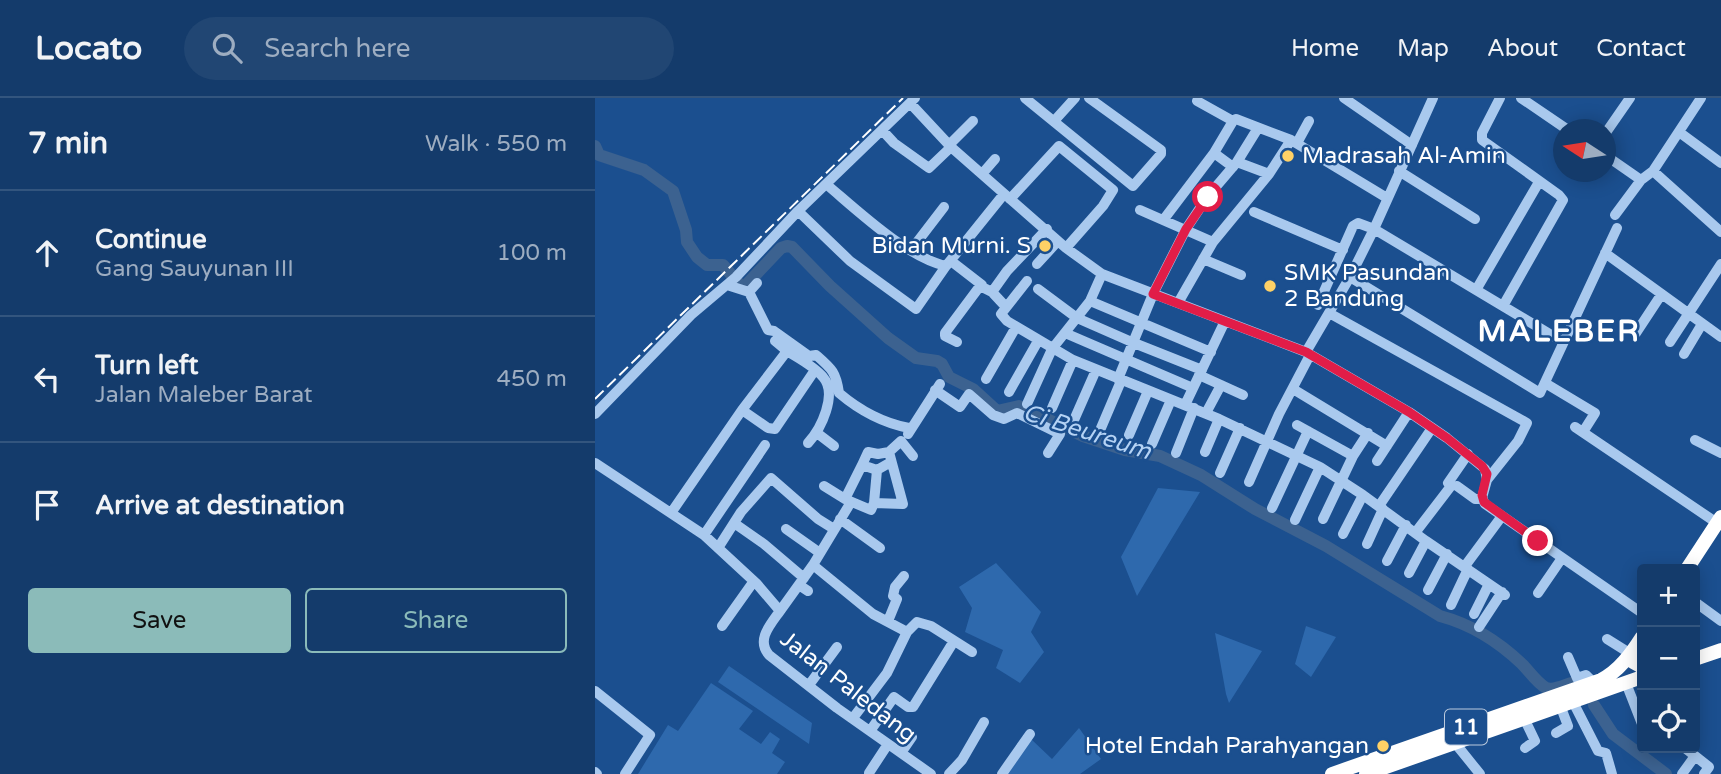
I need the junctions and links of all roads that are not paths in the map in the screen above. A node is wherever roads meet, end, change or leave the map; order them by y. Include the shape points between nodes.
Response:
1 (1025, 98) edge
2 (1075, 98) edge
3 (1089, 98) edge
4 (1344, 98) edge
5 (1433, 98) edge
6 (1500, 98) edge
7 (1521, 98) edge
8 (1630, 98) edge
9 (1701, 98) edge
10 (912, 101) edge
11 (1197, 101) dead end
12 (1615, 119) edge
13 (1055, 120) junction
14 (1553, 120) edge
15 (973, 121) dead end
16 (1233, 121) junction
17 (1310, 121) dead end
18 (1258, 128) junction
19 (881, 130) junction
20 (1677, 134) junction
21 (1294, 142) junction
22 (1412, 145) junction
23 (950, 146) junction
24 (1213, 153) junction
25 (995, 159) dead end
26 (1616, 163) edge
27 (1721, 163) edge
28 (1235, 164) junction
29 (1399, 171) junction
30 (1653, 171) junction
31 (982, 174) junction
32 (1269, 174) junction
33 (1641, 180) junction
34 (1539, 182) junction
35 (826, 184) junction
36 (1007, 197) junction
37 (1387, 198) junction
38 (944, 207) dead end
39 (1140, 209) dead end
40 (799, 211) junction
41 (1254, 212) dead end
42 (1615, 215) dead end
43 (1164, 219) junction
44 (1475, 219) dead end
45 (1617, 228) dead end
46 (1047, 229) junction
47 (1186, 229) junction
48 (1374, 229) junction
49 (1721, 232) edge
50 (1213, 242) junction
51 (1062, 244) junction
52 (911, 250) junction
53 (1343, 250) junction
54 (1605, 253) junction
55 (1203, 259) junction
56 (949, 263) junction
57 (1037, 264) dead end
58 (1721, 264) edge
59 (1102, 274) junction
60 (1241, 275) dead end
61 (1350, 277) junction
62 (731, 281) junction
63 (1027, 281) dead end
64 (757, 282) dead end
65 (982, 285) junction
66 (1038, 289) dead end
67 (1476, 290) junction
68 (749, 292) junction
69 (992, 292) junction
70 (1153, 294) junction
71 (1661, 295) junction
72 (1090, 301) junction
73 (1178, 303) junction
74 (1318, 305) dead end
75 (1503, 306) junction
76 (1006, 307) junction
77 (1329, 313) junction
78 (1688, 314) junction
79 (1077, 318) junction
80 (1225, 321) junction
81 (1142, 323) junction
82 (1702, 324) junction
83 (1016, 327) junction
84 (1065, 333) junction
85 (1636, 334) dead end
86 (1721, 337) edge
87 (775, 341) dead end
88 (1038, 341) junction
89 (957, 342) dead end
90 (1563, 342) junction
91 (1670, 342) dead end
92 (1134, 343) junction
93 (1052, 349) junction
94 (787, 351) junction
95 (1211, 352) junction
96 (1308, 353) junction
97 (1684, 354) dead end
98 (1127, 359) junction
99 (1073, 360) junction
100 (815, 370) junction
101 (1096, 370) junction
102 (1201, 372) junction
103 (986, 379) dead end
104 (1119, 380) junction
105 (1545, 383) junction
106 (1220, 385) junction
107 (1193, 388) junction
108 (1293, 389) junction
109 (1148, 391) junction
110 (1009, 392) dead end
111 (1243, 395) dead end
112 (1171, 400) junction
113 (1027, 404) dead end
114 (1189, 407) junction
115 (1052, 408) dead end
116 (742, 410) junction
117 (1409, 412) junction
118 (1206, 413) junction
119 (595, 414) edge
120 (1219, 419) junction
121 (1074, 420) dead end
122 (1297, 425) dead end
123 (909, 428) junction
124 (1101, 428) dead end
125 (1240, 428) junction
126 (1432, 428) junction
127 (1308, 431) junction
128 (1368, 432) junction
129 (817, 433) junction
130 (1129, 435) dead end
131 (1695, 440) dead end
132 (809, 443) dead end
133 (1267, 443) junction
134 (905, 444) junction
135 (1152, 444) dead end
136 (765, 445) dead end
137 (834, 446) dead end
138 (1387, 446) junction
139 (1205, 452) dead end
140 (1048, 453) dead end
141 (1176, 453) dead end
142 (1721, 453) edge
143 (1468, 454) junction
144 (913, 456) dead end
145 (1296, 456) junction
146 (1353, 456) junction
147 (890, 457) junction
148 (1377, 461) dead end
149 (595, 463) edge
150 (862, 465) junction
151 (1320, 467) junction
152 (877, 470) junction
153 (1220, 473) dead end
154 (1341, 480) junction
155 (1487, 480) junction
156 (1249, 482) dead end
157 (824, 486) dead end
158 (1457, 486) dead end
159 (1363, 495) junction
160 (1483, 499) junction
161 (848, 500) junction
162 (874, 503) junction
163 (1381, 507) junction
164 (1272, 508) dead end
165 (671, 513) junction
166 (1502, 516) junction
167 (840, 519) junction
168 (1324, 519) dead end
169 (1295, 520) dead end
170 (734, 523) junction
171 (1406, 525) junction
172 (786, 529) dead end
173 (834, 529) junction
174 (1717, 529) edge
175 (1415, 533) junction
176 (704, 534) junction
177 (1343, 534) dead end
178 (1426, 541) junction
179 (1367, 544) dead end
180 (718, 548) junction
181 (880, 548) dead end
182 (821, 553) junction
183 (1447, 554) junction
184 (1562, 558) junction
185 (1387, 561) dead end
186 (1691, 564) edge
187 (813, 565) junction
188 (1467, 568) junction
189 (1409, 573) dead end
190 (904, 576) dead end
191 (754, 581) junction
192 (801, 581) junction
193 (1489, 584) junction
194 (1429, 590) dead end
195 (809, 591) dead end
196 (1538, 593) dead end
197 (1451, 605) dead end
198 (1700, 605) edge
199 (1637, 610) edge
200 (780, 611) junction
201 (1474, 614) dead end
202 (1719, 616) edge
203 (888, 621) junction
204 (722, 626) dead end
205 (1479, 628) dead end
206 (907, 632) junction
207 (1607, 639) dead end
208 (954, 641) junction
209 (1721, 641) edge
210 (1637, 645) edge
211 (837, 647) dead end
212 (1700, 648) edge
213 (1721, 650) edge
214 (972, 652) dead end
215 (1631, 654) junction
216 (1568, 657) dead end
217 (1700, 657) edge
218 (1637, 664) edge
219 (1637, 679) edge
220 (1626, 683) junction
221 (809, 685) junction
222 (1598, 685) junction
223 (595, 691) edge
224 (1566, 703) junction
225 (1637, 711) edge
226 (853, 718) junction
227 (1524, 718) junction
228 (984, 722) dead end
229 (870, 731) junction
230 (1556, 733) dead end
231 (1030, 734) dead end
232 (912, 737) dead end
233 (1455, 743) junction
234 (888, 744) junction
235 (1525, 748) dead end
236 (901, 753) junction
237 (1691, 753) edge
238 (1695, 756) junction
239 (869, 773) edge
240 (625, 774) edge
241 (931, 774) edge
242 (949, 774) edge
243 (1002, 774) edge
244 (1332, 774) edge
245 (1366, 774) edge
246 (1479, 774) edge
247 (1612, 774) edge
248 (1682, 774) edge
249 (1704, 774) edge

1 - 13 street
2 - 13 street
3 - 13 street via 1161,150 1133,186
4 - 22 street
5 - 22 street
6 - 34 street via 1482,140
7 - 14 street
8 - 12 street
9 - 20 street
10 - 19 street
10 - 23 street
11 - 16 street
15 - 23 street
16 - 18 street
16 - 24 street
17 - 21 street
18 - 21 street
18 - 28 street
19 - 23 street via 929,168
19 - 35 street
20 - 27 street
20 - 30 street
21 - 32 street
21 - 37 street
22 - 29 street
23 - 31 street
24 - 28 street
24 - 43 street
25 - 31 street
26 - 33 street
28 - 32 street
28 - 47 street
29 - 37 street
29 - 44 street
30 - 33 street
30 - 49 street
31 - 36 street
32 - 50 street
33 - 42 street
34 - 67 street
34 - 75 street via 1563,202
35 - 40 street
35 - 52 street
36 - 46 street
36 - 51 street via 1059,146 1113,190 1103,206
36 - 56 street
37 - 48 street
38 - 52 street
39 - 43 street
40 - 56 street via 850,261 916,310
40 - 62 street
41 - 53 street
43 - 47 street
45 - 54 street
46 - 51 street
46 - 69 street
47 - 50 street
47 - 70 street
48 - 53 street via 1356,223
48 - 61 street
48 - 67 street
50 - 55 street
51 - 57 street
51 - 59 street
52 - 56 street
53 - 74 street
54 - 71 street
54 - 90 street
55 - 60 street
55 - 73 street
56 - 65 street
58 - 78 street
59 - 70 street
59 - 72 street
61 - 77 street
61 - 105 street via 1540,393
62 - 68 street
62 - 119 street via 691,315
63 - 76 street
64 - 68 street
65 - 69 street
65 - 89 street via 945,333
66 - 79 street
67 - 75 street
68 - 123 street via 768,330 809,356 816,355 838,379 839,393 862,412
69 - 76 street
70 - 73 street
70 - 81 street
71 - 78 street
71 - 85 street
72 - 79 street
72 - 81 street
73 - 80 street
75 - 90 street
76 - 83 street via 1001,316
77 - 96 street
77 - 155 street via 1527,425
78 - 82 street
78 - 91 street
79 - 84 street
79 - 92 street
80 - 95 street
80 - 96 street
81 - 92 street
81 - 95 street
82 - 86 street
82 - 97 street
83 - 88 street
83 - 103 street
84 - 93 street
84 - 98 street
87 - 94 street
88 - 93 street
88 - 110 street
90 - 105 street
92 - 98 street
92 - 102 street
93 - 99 street
93 - 113 street
94 - 100 street
94 - 116 street
95 - 102 street
96 - 108 street
96 - 117 street
98 - 104 street
98 - 107 street
99 - 101 street
99 - 115 street
100 - 116 street via 775,429
100 - 129 street via 828,385 827,406
101 - 104 street
101 - 121 street
102 - 106 street
102 - 107 street
104 - 109 street
104 - 124 street
105 - 174 street via 1595,413 1579,430
106 - 111 street
106 - 118 street
107 - 114 street
108 - 128 street
108 - 133 street
109 - 112 street
109 - 130 street
112 - 114 street
112 - 135 street
114 - 118 street
114 - 141 street
116 - 165 street
117 - 126 street
117 - 138 street
118 - 120 street
120 - 125 street
120 - 139 street
122 - 127 street
123 - 134 street
123 - 140 street via 938,387 960,407 969,394 993,415 1004,419 1017,413 1060,434
125 - 133 street
125 - 153 street
126 - 143 street
126 - 163 street
127 - 145 street
127 - 146 street
128 - 138 street
128 - 146 street
129 - 132 street
129 - 137 street
131 - 142 street
133 - 145 street
133 - 156 street
134 - 144 street
134 - 147 street via 901,441
136 - 176 street
138 - 148 street
143 - 155 street via 1485,469
143 - 175 street via 1448,483 1451,486
145 - 151 street
145 - 164 street
146 - 154 street
147 - 150 street via 868,452
147 - 152 street
147 - 162 street via 903,504
149 - 165 street, Jalan Paledang
150 - 152 street
150 - 161 street
151 - 154 street
151 - 169 street
152 - 162 street
154 - 159 street
154 - 168 street
155 - 160 street
157 - 161 street
158 - 160 street via 1475,499
159 - 163 street
159 - 177 street
160 - 166 street
161 - 162 street via 871,510
161 - 167 street
163 - 171 street
163 - 179 street
165 - 176 street, Jalan Paledang
166 - 184 street
166 - 188 street
167 - 173 street
167 - 181 street
170 - 173 street via 768,479 773,479
170 - 180 street
170 - 192 street via 764,544
171 - 175 street
171 - 185 street
172 - 182 street
173 - 182 street
174 - 186 highway
175 - 178 street
176 - 180 street, Jalan Paledang
178 - 183 street
178 - 189 street
180 - 191 street, Jalan Paledang
182 - 187 street
183 - 188 street
183 - 194 street
184 - 196 street
184 - 199 street
187 - 192 street
187 - 203 street
188 - 193 street
188 - 197 street
190 - 203 street via 895,587 897,599
191 - 200 street, Jalan Paledang
191 - 204 street
192 - 195 street
192 - 200 street
193 - 201 street
193 - 205 street via 1503,594
198 - 202 street
200 - 221 street, Jalan Paledang via 767,629 763,648
203 - 206 street
206 - 208 street via 917,622
206 - 226 street via 887,673
207 - 215 street
208 - 214 street
208 - 229 street via 913,707 894,697
209 - 212 highway
210 - 215 highway, 11
211 - 221 street
213 - 217 highway
215 - 218 highway
215 - 222 highway, 11
216 - 222 street via 1577,678 1586,675
219 - 220 highway, 11
220 - 222 highway, 11
220 - 225 street
221 - 226 street, Jalan Paledang
222 - 224 highway, 11
222 - 244 highway, 11
223 - 240 street via 650,735
224 - 227 highway, 11
224 - 230 street via 1568,726
224 - 247 street via 1598,751 1606,753
226 - 229 street, Jalan Paledang
227 - 233 highway, 11
227 - 235 street via 1535,739
228 - 242 street
229 - 234 street, Jalan Paledang
231 - 243 street
232 - 236 street
233 - 245 highway, 11
233 - 246 street
234 - 236 street, Jalan Paledang
234 - 239 street
236 - 241 street, Jalan Paledang
237 - 238 street
238 - 248 street
238 - 249 street via 1709,766

